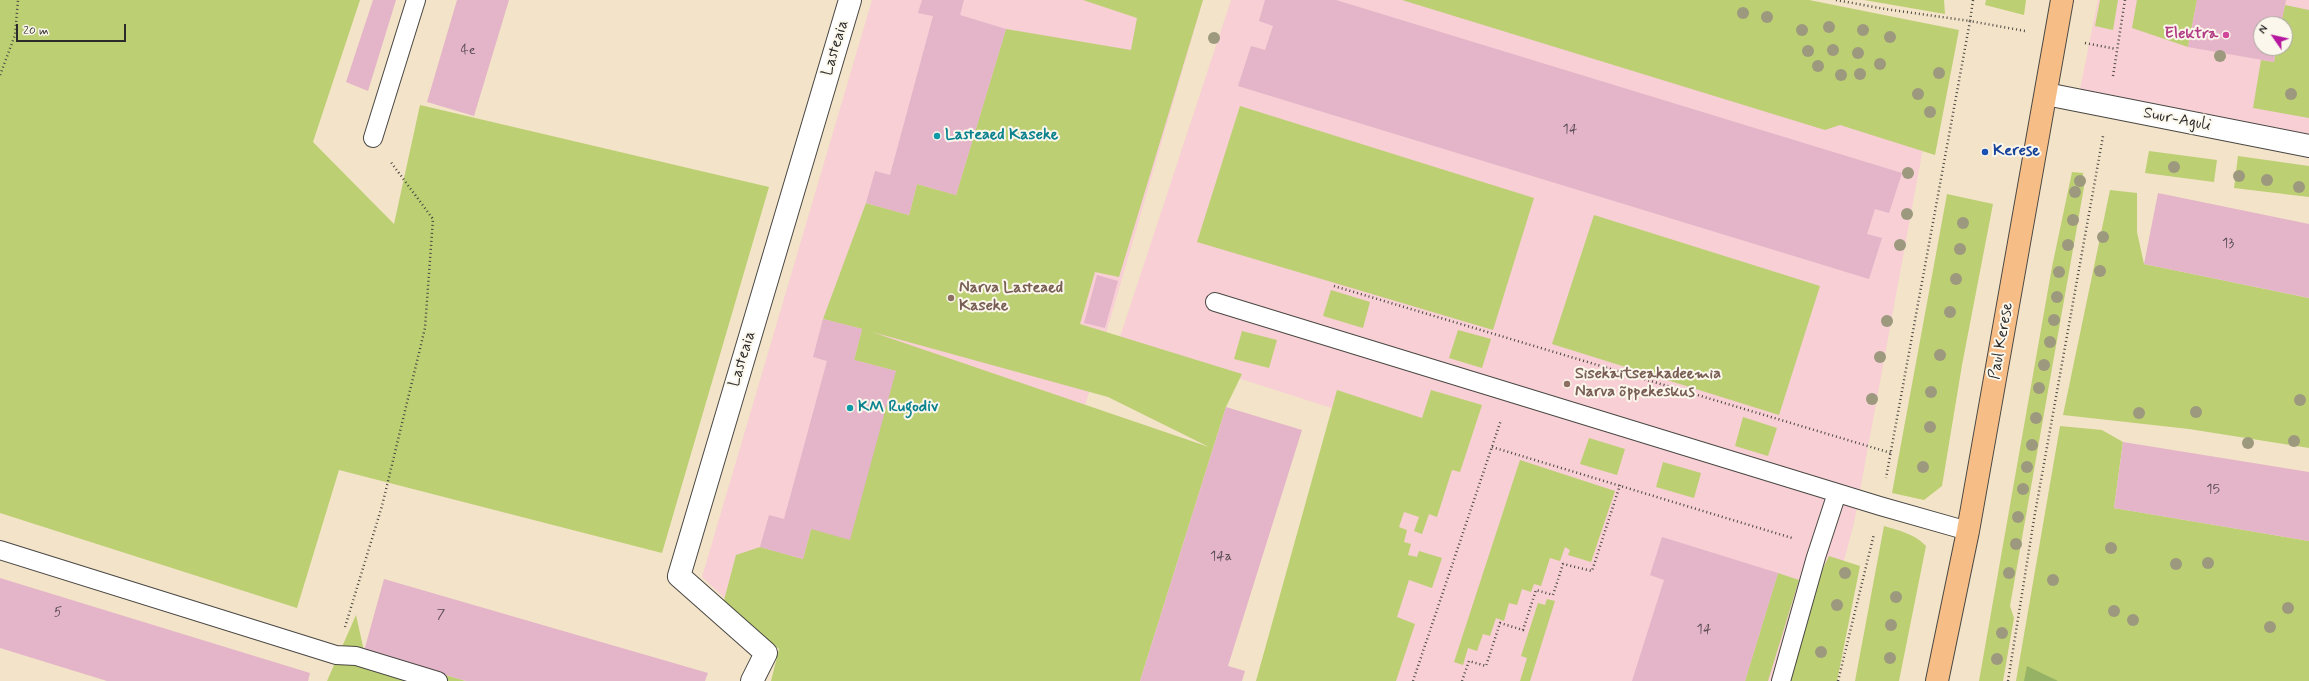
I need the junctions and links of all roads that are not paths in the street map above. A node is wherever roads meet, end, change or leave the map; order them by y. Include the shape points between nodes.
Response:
1 (416, 0) edge
2 (850, 0) edge
3 (2062, 0) edge
4 (2046, 94) junction
5 (373, 138) road end
6 (2309, 146) edge
7 (1215, 302) dead end
8 (1837, 493) junction
9 (1968, 531) junction
10 (0, 550) edge
11 (438, 681) edge
12 (752, 681) edge
13 (1780, 681) edge
14 (1937, 681) edge

1 - 5 lane
2 - 12 street, Lasteaia via 679,576 766,653
3 - 4 highway, Paul Kerese
4 - 6 street, Suur-Aguli
4 - 9 highway, Paul Kerese
7 - 8 lane
8 - 9 lane
8 - 13 lane
9 - 14 highway, Paul Kerese
10 - 11 lane via 336,655 356,656

